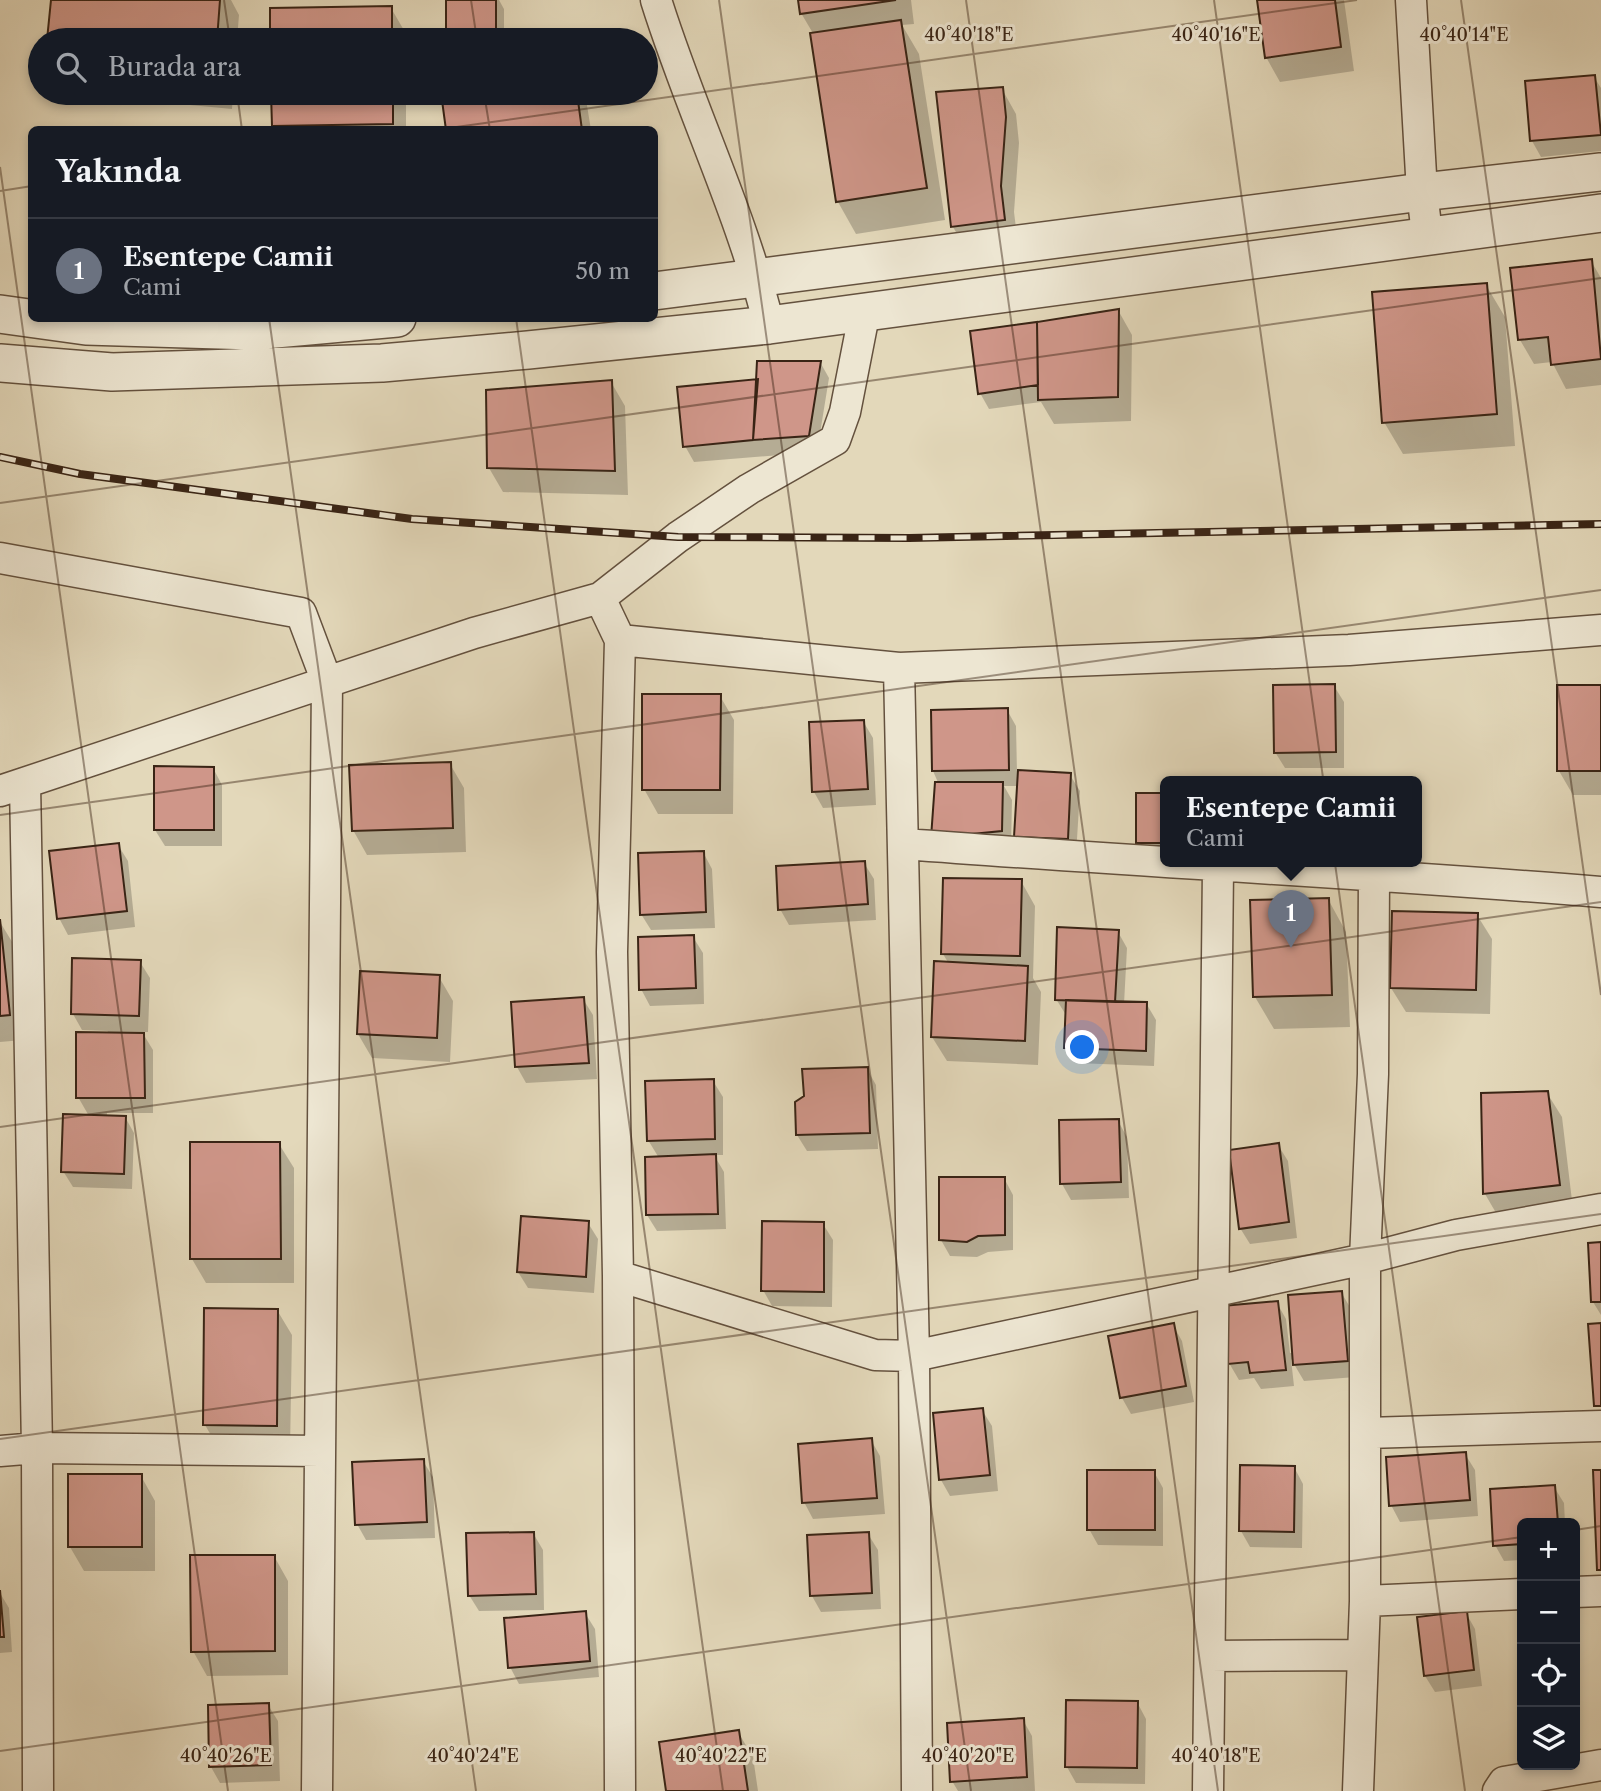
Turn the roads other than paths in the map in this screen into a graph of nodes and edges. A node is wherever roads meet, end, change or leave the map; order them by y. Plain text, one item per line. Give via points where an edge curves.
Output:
1 (656, 0) edge
2 (1411, 0) edge
3 (1601, 172) edge
4 (1422, 192) junction
5 (1601, 213) edge
6 (1427, 234) junction
7 (758, 279) junction
8 (658, 291) edge
9 (864, 310) junction
10 (0, 314) edge
11 (28, 318) edge
12 (57, 322) edge
13 (353, 322) edge
14 (769, 325) junction
15 (0, 363) edge
16 (0, 558) edge
17 (600, 598) junction
18 (1601, 631) edge
19 (620, 640) junction
20 (899, 668) junction
21 (327, 682) junction
22 (12, 787) edge
23 (905, 844) junction
24 (1160, 864) edge
25 (1205, 867) edge
26 (1218, 868) junction
27 (1374, 874) junction
28 (1601, 892) edge
29 (1601, 1209) edge
30 (1365, 1259) junction
31 (618, 1276) junction
32 (1213, 1291) junction
33 (914, 1356) junction
34 (1601, 1426) edge
35 (1367, 1433) junction
36 (37, 1448) junction
37 (0, 1451) edge
38 (318, 1451) junction
39 (1601, 1591) edge
40 (1580, 1592) edge
41 (1517, 1594) edge
42 (1365, 1601) junction
43 (1363, 1655) junction
44 (1211, 1656) junction
45 (1601, 1765) edge
46 (38, 1791) edge
47 (317, 1791) edge
48 (620, 1791) edge
49 (917, 1791) edge
50 (1208, 1791) edge
51 (1358, 1791) edge
52 (1498, 1791) edge

1 - 7 street
2 - 4 street
3 - 4 street
4 - 6 street
4 - 7 street
5 - 6 street
6 - 9 street
7 - 8 street
7 - 14 street
9 - 14 street
9 - 17 street via 845,412 835,440 748,489
10 - 11 street
12 - 13 street via 253,331
14 - 15 street via 382,363 112,372
16 - 21 street via 301,613
17 - 19 street
17 - 21 street via 474,633
18 - 20 street via 1349,650
19 - 20 street
19 - 31 street via 612,952
20 - 23 street
21 - 22 street
21 - 38 street
22 - 36 street
23 - 24 street
23 - 33 street
25 - 26 street
26 - 27 street
26 - 32 street
27 - 28 street
27 - 30 street via 1373,1074
29 - 30 street via 1455,1235
30 - 32 street
30 - 35 street
31 - 33 street via 875,1355
31 - 48 street
32 - 33 street
32 - 44 street
33 - 49 street
34 - 35 street
35 - 42 street
36 - 37 street
36 - 38 street
36 - 46 street
38 - 47 street
39 - 40 street
41 - 42 street
42 - 43 street
43 - 44 street
43 - 51 street
44 - 50 street
45 - 52 street via 1504,1782

